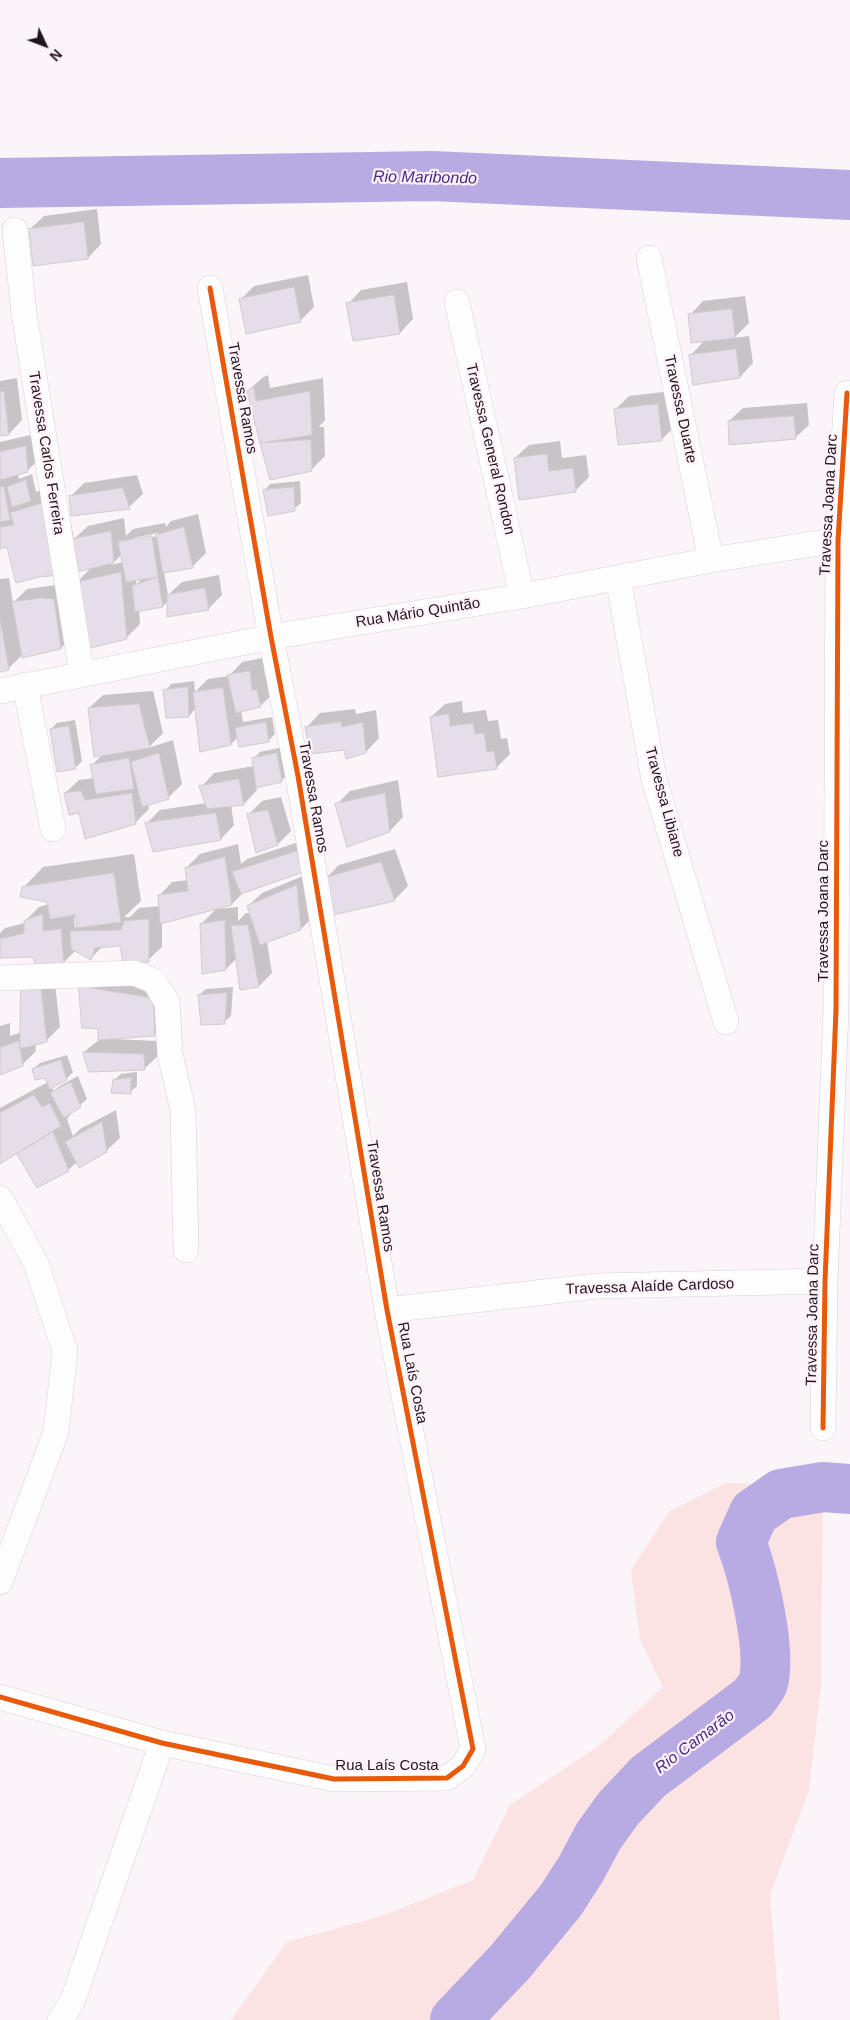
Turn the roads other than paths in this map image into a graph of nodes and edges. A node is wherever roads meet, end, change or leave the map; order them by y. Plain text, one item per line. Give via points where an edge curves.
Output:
1 (15, 230) dead end
2 (649, 258) dead end
3 (210, 288) dead end
4 (457, 302) dead end
5 (847, 394) dead end
6 (838, 540) junction
7 (711, 560) junction
8 (618, 578) junction
9 (522, 596) junction
10 (271, 637) junction
11 (82, 675) junction
12 (25, 685) junction
13 (0, 691) edge
14 (53, 829) dead end
15 (0, 978) edge
16 (726, 1022) dead end
17 (0, 1198) edge
18 (186, 1250) dead end
19 (825, 1281) junction
20 (387, 1310) junction
21 (823, 1428) dead end
22 (0, 1582) edge
23 (0, 1697) edge
24 (162, 1744) junction
25 (60, 2020) edge

1 - 11 street, Travessa Carlos Ferreira via 24,313
2 - 7 street, Travessa Duarte
3 - 10 street, Travessa Ramos
4 - 9 street, Travessa General Rondon
5 - 6 street, Travessa Joana Darc
6 - 7 street, Rua Mário Quintão
6 - 19 street, Travessa Joana Darc via 836,1010
7 - 8 street, Rua Mário Quintão
8 - 9 street, Rua Mário Quintão
8 - 16 street, Travessa Libiane via 654,779
9 - 10 street, Rua Mário Quintão
10 - 11 street, Rua Mário Quintão
10 - 20 street, Travessa Ramos via 298,776
11 - 12 street, Rua Mário Quintão
12 - 13 street, Rua Mário Quintão
12 - 14 street
15 - 18 street via 134,973 154,981 166,1002 170,1054 183,1110
17 - 22 street via 36,1262 65,1351 56,1432
19 - 20 street, Travessa Alaíde Cardoso via 598,1286
19 - 21 street, Travessa Joana Darc
20 - 24 street, Rua Laís Costa via 473,1749 463,1766 447,1778 334,1779
23 - 24 street, Rua Laís Costa
24 - 25 street via 72,2002

